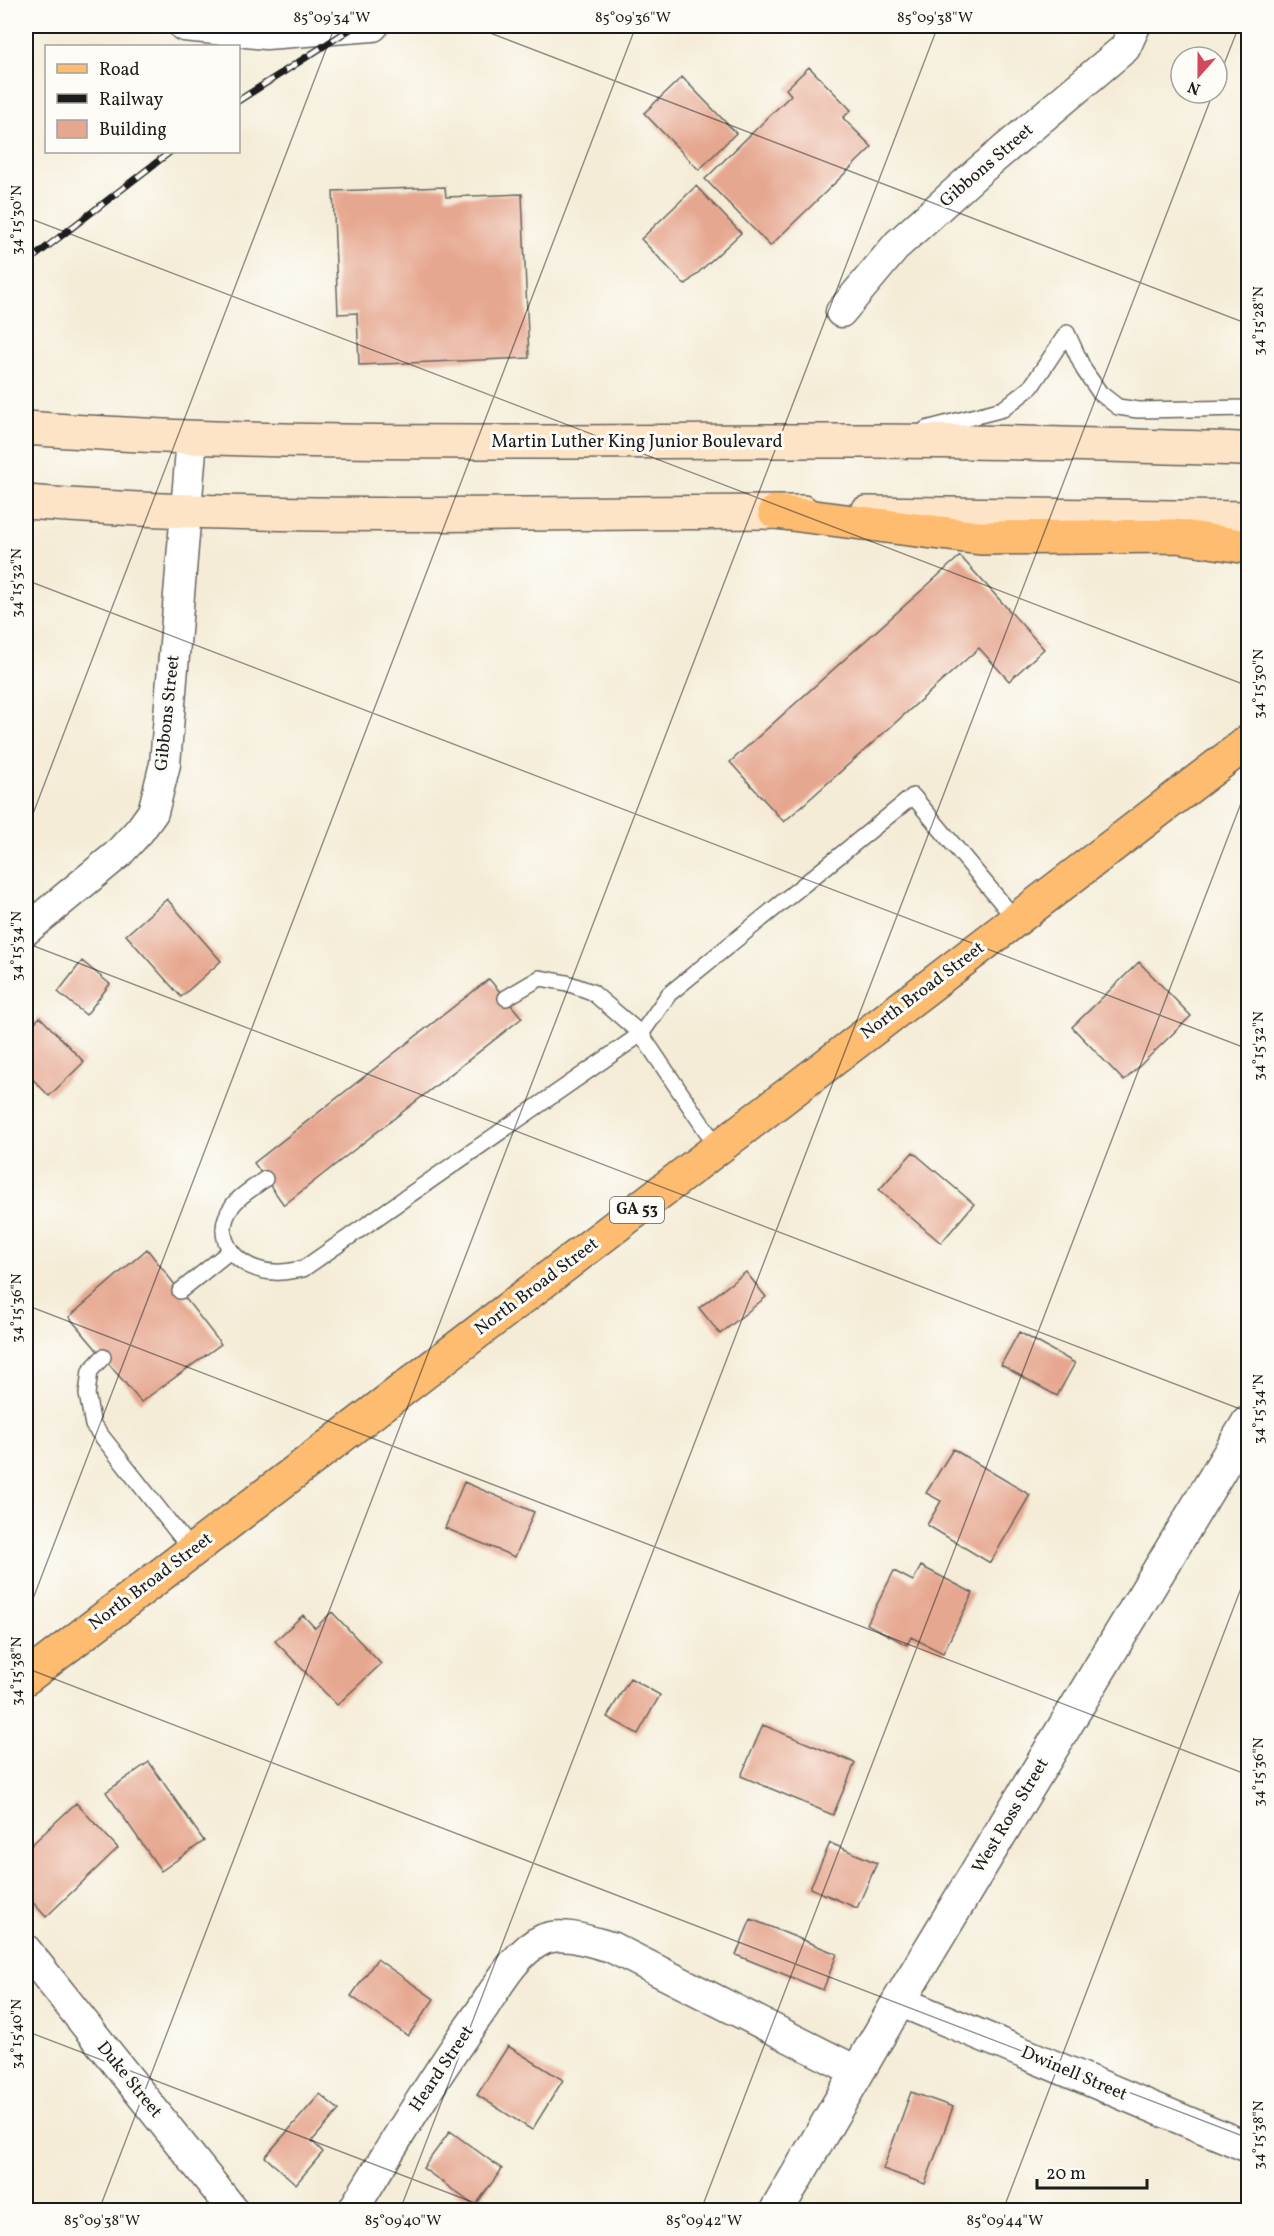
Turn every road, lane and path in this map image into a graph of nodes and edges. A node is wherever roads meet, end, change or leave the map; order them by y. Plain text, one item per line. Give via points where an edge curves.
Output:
1 (184, 26) edge
2 (373, 26) edge
3 (1135, 26) edge
4 (842, 312) dead end
5 (1248, 408) edge
6 (26, 428) edge
7 (192, 438) junction
8 (876, 441) junction
9 (1248, 449) edge
10 (26, 502) edge
11 (185, 510) junction
12 (775, 512) junction
13 (1248, 518) edge
14 (1248, 547) edge
15 (1248, 742) edge
16 (1016, 920) junction
17 (26, 930) edge
18 (506, 998) dead end
19 (641, 1034) junction
20 (718, 1148) junction
21 (265, 1179) dead end
22 (230, 1251) junction
23 (180, 1291) dead end
24 (103, 1357) dead end
25 (1248, 1423) edge
26 (192, 1551) junction
27 (26, 1678) edge
28 (26, 1950) edge
29 (899, 2001) junction
30 (858, 2072) junction
31 (1248, 2148) edge
32 (233, 2211) edge
33 (353, 2211) edge
34 (777, 2211) edge

1 - 2 street via 266,34
3 - 4 street, Gibbons Street via 1125,48 898,244
5 - 8 lane via 1118,407 1100,393 1084,370 1067,333 1031,387 1003,409
6 - 7 main road, Martin Luther King Junior Boulevard
7 - 8 main road, Martin Luther King Junior Boulevard via 358,443
7 - 11 street, Gibbons Street
8 - 9 main road, Martin Luther King Junior Boulevard
10 - 11 main road
11 - 12 main road via 385,516
11 - 17 street, Gibbons Street via 165,764 153,812 117,855
12 - 13 main road
12 - 14 main road via 980,538 1177,536
15 - 16 main road, North Broad Street / GA 53
16 - 19 lane via 912,796 669,994
16 - 20 main road, North Broad Street / GA 53
18 - 19 lane via 540,978 567,983 592,992
19 - 20 lane
19 - 22 lane via 303,1269 275,1272 246,1266
20 - 26 main road, North Broad Street / GA 53
21 - 22 lane via 233,1204 223,1236
22 - 23 lane
24 - 26 lane via 90,1371 87,1394 93,1425
25 - 29 street, West Ross Street
26 - 27 main road, North Broad Street / GA 53
28 - 32 street, Duke Street
29 - 30 street, West Ross Street
29 - 31 street, Dwinell Street
30 - 33 street, Heard Street via 610,1947 571,1937 545,1939 530,1948 432,2079
30 - 34 street, West Ross Street

